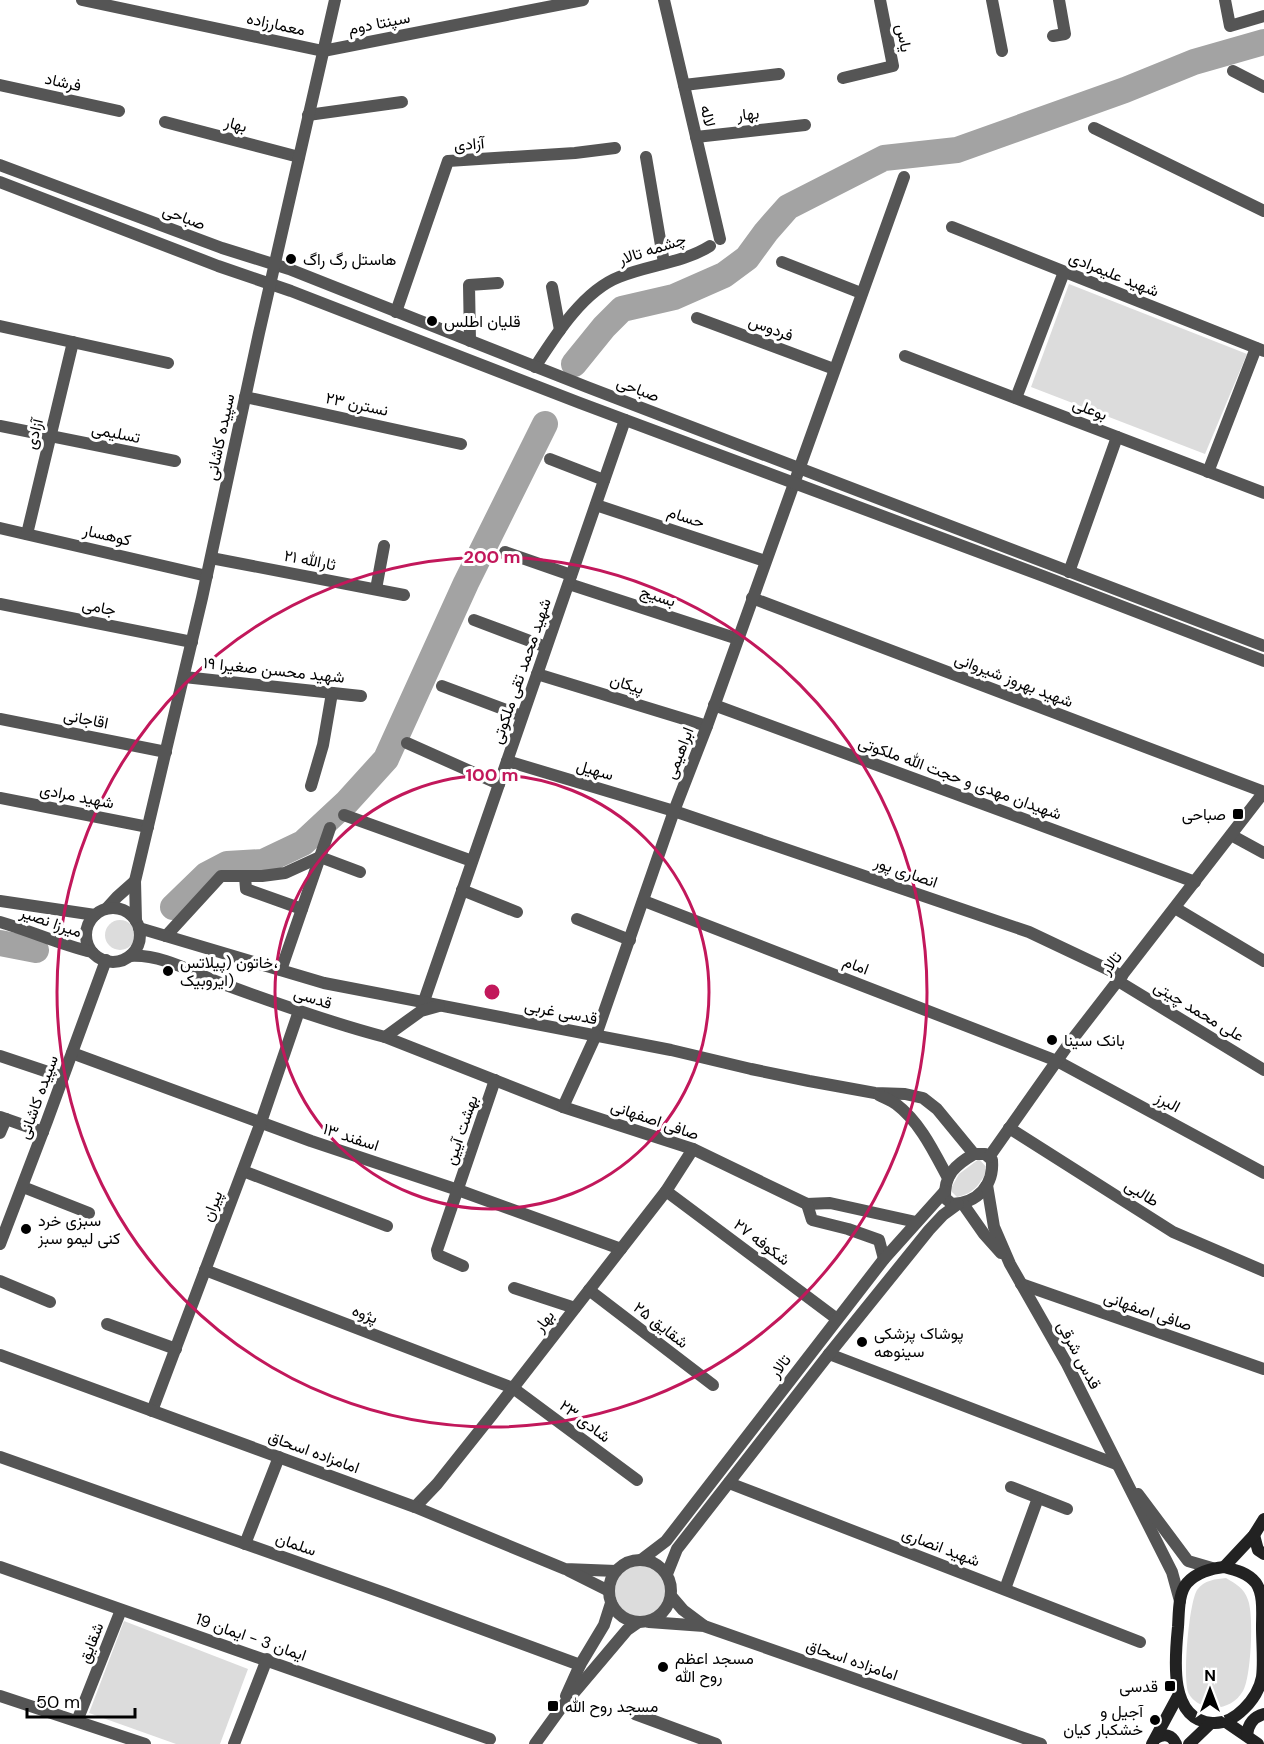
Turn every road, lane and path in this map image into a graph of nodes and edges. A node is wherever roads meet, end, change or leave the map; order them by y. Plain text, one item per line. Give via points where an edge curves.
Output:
1 (82, 0) edge
2 (334, 0) edge
3 (583, 0) edge
4 (664, 0) edge
5 (880, 0) edge
6 (992, 0) edge
7 (1059, 0) edge
8 (1224, 0) edge
9 (1264, 16) edge
10 (1053, 36) dead end
11 (323, 51) junction
12 (1002, 51) dead end
13 (1233, 71) dead end
14 (779, 74) dead end
15 (843, 78) dead end
16 (0, 85) edge
17 (684, 85) junction
18 (1264, 87) edge
19 (402, 102) dead end
20 (119, 111) dead end
21 (308, 115) junction
22 (165, 122) dead end
23 (804, 124) dead end
24 (1094, 128) dead end
25 (696, 137) junction
26 (615, 148) dead end
27 (299, 157) junction
28 (646, 157) dead end
29 (0, 165) edge
30 (904, 177) dead end
31 (0, 182) edge
32 (1264, 211) edge
33 (952, 226) dead end
34 (715, 243) joint
35 (782, 261) dead end
36 (664, 263) junction
37 (275, 265) junction
38 (1064, 272) junction
39 (498, 283) dead end
40 (270, 284) junction
41 (552, 287) dead end
42 (861, 293) junction
43 (396, 312) junction
44 (697, 318) dead end
45 (0, 326) edge
46 (560, 330) junction
47 (470, 341) junction
48 (74, 342) junction
49 (1260, 349) edge
50 (905, 356) dead end
51 (168, 363) dead end
52 (535, 367) junction
53 (834, 369) junction
54 (245, 397) junction
55 (1016, 399) junction
56 (626, 420) junction
57 (0, 426) edge
58 (51, 437) junction
59 (1117, 437) junction
60 (461, 444) dead end
61 (550, 459) dead end
62 (176, 461) dead end
63 (798, 468) junction
64 (1208, 472) junction
65 (604, 480) junction
66 (793, 483) junction
67 (1264, 494) edge
68 (596, 505) junction
69 (0, 528) edge
70 (27, 534) junction
71 (384, 546) dead end
72 (505, 552) dead end
73 (211, 558) junction
74 (765, 561) junction
75 (1070, 572) junction
76 (207, 576) junction
77 (570, 580) junction
78 (376, 589) junction
79 (404, 595) dead end
80 (752, 598) junction
81 (0, 604) edge
82 (474, 620) dead end
83 (738, 639) junction
84 (192, 642) junction
85 (1264, 646) edge
86 (546, 647) junction
87 (1264, 661) edge
88 (537, 674) junction
89 (184, 676) junction
90 (442, 686) dead end
91 (332, 693) junction
92 (361, 696) dead end
93 (714, 705) junction
94 (522, 716) junction
95 (0, 718) edge
96 (707, 726) junction
97 (406, 743) dead end
98 (166, 752) junction
99 (507, 761) junction
100 (499, 784) junction
101 (311, 786) dead end
102 (1264, 792) edge
103 (0, 798) edge
104 (674, 811) junction
105 (344, 815) dead end
106 (148, 828) junction
107 (330, 828) dead end
108 (1231, 836) junction
109 (1264, 853) edge
110 (320, 857) junction
111 (472, 861) junction
112 (360, 872) dead end
113 (245, 877) junction
114 (135, 881) junction
115 (1195, 882) junction
116 (462, 890) junction
117 (0, 901) edge
118 (644, 901) junction
119 (107, 908) junction
120 (1175, 908) junction
121 (302, 909) junction
122 (517, 912) dead end
123 (94, 915) junction
124 (577, 919) dead end
125 (0, 922) edge
126 (137, 925) junction
127 (166, 936) junction
128 (630, 940) junction
129 (92, 952) junction
130 (130, 956) junction
131 (105, 960) junction
132 (1264, 961) edge
133 (280, 970) junction
134 (1120, 978) junction
135 (423, 1001) junction
136 (442, 1005) junction
137 (300, 1011) junction
138 (596, 1035) junction
139 (385, 1037) junction
140 (72, 1053) junction
141 (0, 1056) edge
142 (1057, 1061) junction
143 (1264, 1070) edge
144 (63, 1077) junction
145 (495, 1080) junction
146 (875, 1093) junction
147 (563, 1107) junction
148 (3, 1118) edge
149 (261, 1122) junction
150 (1009, 1128) junction
151 (43, 1132) junction
152 (0, 1133) edge
153 (693, 1149) junction
154 (974, 1154) junction
155 (989, 1157) junction
156 (243, 1171) junction
157 (1264, 1173) edge
158 (948, 1178) junction
159 (987, 1185) junction
160 (23, 1187) junction
161 (458, 1190) junction
162 (666, 1191) junction
163 (945, 1191) junction
164 (807, 1204) junction
165 (961, 1204) junction
166 (89, 1213) dead end
167 (5, 1215) edge
168 (916, 1222) junction
169 (387, 1226) dead end
170 (0, 1242) edge
171 (621, 1249) junction
172 (884, 1259) junction
173 (1010, 1264) junction
174 (463, 1266) dead end
175 (205, 1270) junction
176 (1264, 1271) edge
177 (0, 1281) edge
178 (1021, 1284) junction
179 (514, 1288) dead end
180 (589, 1290) junction
181 (50, 1302) dead end
182 (575, 1308) junction
183 (837, 1319) junction
184 (107, 1323) dead end
185 (176, 1349) junction
186 (829, 1354) junction
187 (0, 1355) edge
188 (1264, 1368) edge
189 (713, 1386) dead end
190 (513, 1388) junction
191 (152, 1411) junction
192 (0, 1457) edge
193 (279, 1457) junction
194 (1116, 1464) junction
195 (637, 1480) dead end
196 (729, 1483) junction
197 (1011, 1488) dead end
198 (1038, 1498) junction
199 (415, 1507) junction
200 (1067, 1509) dead end
201 (1264, 1519) edge
202 (1254, 1536) junction
203 (245, 1544) junction
204 (1264, 1554) edge
205 (641, 1560) junction
206 (0, 1567) edge
207 (1218, 1567) junction
208 (565, 1569) junction
209 (616, 1571) junction
210 (667, 1574) junction
211 (1005, 1589) junction
212 (1263, 1592) edge
213 (671, 1596) junction
214 (610, 1598) junction
215 (1180, 1601) junction
216 (121, 1610) junction
217 (643, 1622) junction
218 (704, 1626) junction
219 (1140, 1642) dead end
220 (267, 1659) junction
221 (580, 1665) junction
222 (1263, 1680) edge
223 (1179, 1694) junction
224 (0, 1696) edge
225 (561, 1708) junction
226 (635, 1714) dead end
227 (1264, 1714) edge
228 (77, 1721) junction
229 (1226, 1722) junction
230 (1211, 1723) junction
231 (1247, 1735) junction
232 (490, 1739) dead end
233 (1154, 1741) edge
234 (131, 1742) edge
235 (146, 1744) edge
236 (234, 1744) edge
237 (535, 1744) edge
238 (716, 1744) edge
239 (1041, 1744) edge
240 (1176, 1744) edge
241 (1189, 1744) edge
242 (1258, 1744) edge

1 - 11 street, معمارزاده
2 - 11 street, سپیده کاشانی
3 - 11 street, سپنتا دوم
4 - 17 street, لاله
5 - 15 street, یاس via 893,66
6 - 12 street
7 - 10 street via 1065,34
8 - 9 street via 1230,26
11 - 21 street, سپیده کاشانی
13 - 18 street
14 - 17 street
16 - 20 street, فرشاد
17 - 25 street, لاله
19 - 21 street
21 - 27 street, سپیده کاشانی
22 - 27 street, بهار
23 - 25 street, بهار
24 - 32 street
25 - 34 street, لاله
26 - 43 street, آزادی via 448,161
27 - 37 street, سپیده کاشانی
28 - 36 street
29 - 37 street, صباحی via 222,249
30 - 42 street, ابراهیمی
31 - 40 street, صباحی
33 - 38 street, شهید علیمرادی
34 - 36 street, چشمه تالار
35 - 42 street
36 - 46 street, چشمه تالار via 617,278 593,294
37 - 40 street, سپیده کاشانی
37 - 43 street, صباحی
38 - 49 street, شهید علیمرادی
38 - 55 street
39 - 47 street via 469,285
40 - 54 street, سپیده کاشانی
40 - 56 street, صباحی
41 - 46 street
42 - 53 street, ابراهیمی
43 - 47 street, صباحی
44 - 53 street, فردوس
45 - 48 street
46 - 52 street, چشمه تالار
47 - 52 street, صباحی
48 - 51 street
48 - 58 street, آزادی
49 - 64 street
50 - 55 street, بوعلی
52 - 63 street, صباحی
53 - 63 street, ابراهیمی
54 - 60 street, نسترن ۲۳
54 - 73 street, سپیده کاشانی
55 - 59 street, بوعلی
56 - 65 street, شهید محمد تقی ملکوتی
56 - 66 street, صباحی
57 - 58 street, تسلیمی
58 - 62 street, تسلیمی
58 - 70 street, آزادی
59 - 64 street, بوعلی
59 - 75 street
61 - 65 street
63 - 66 street, ابراهیمی
63 - 75 street, صباحی
64 - 67 street, بوعلی
65 - 68 street, شهید محمد تقی ملکوتی
66 - 74 street, ابراهیمی
66 - 87 street, صباحی
68 - 74 street, حسام
68 - 77 street, شهید محمد تقی ملکوتی
69 - 70 street, کوهسار
70 - 76 street, کوهسار
71 - 78 street
72 - 77 street, بسیج
73 - 76 street, سپیده کاشانی
73 - 78 street, ثارالله ۲۱
74 - 80 street, ابراهیمی
75 - 85 street, صباحی
76 - 84 street, سپیده کاشانی
77 - 83 street, بسیج
77 - 86 street, شهید محمد تقی ملکوتی
78 - 79 street, ثارالله ۲۱
80 - 83 street, ابراهیمی
80 - 102 street, شهید بهروز شیروانی
81 - 84 street, جامی
82 - 86 street
83 - 93 street, ابراهیمی
84 - 89 street, سپیده کاشانی
86 - 88 street, شهید محمد تقی ملکوتی
88 - 94 street, شهید محمد تقی ملکوتی
88 - 96 street, پیکان
89 - 91 street, شهید محسن صغیرا ۱۹
89 - 98 street, سپیده کاشانی
90 - 94 street
91 - 92 street, شهید محسن صغیرا ۱۹
91 - 101 street
93 - 96 street, ابراهیمی
93 - 115 street, شهیدان مهدی و حجت الله ملکوتی
94 - 99 street, شهید محمد تقی ملکوتی
95 - 98 street, اقاجانی
96 - 104 street, ابراهیمی
97 - 100 street
98 - 106 street, سپیده کاشانی
99 - 100 street, شهید محمد تقی ملکوتی
99 - 104 street, سهیل
100 - 111 street, شهید محمد تقی ملکوتی
102 - 108 street, تالار
103 - 106 street, شهید مرادی
104 - 118 street, ابراهیمی
104 - 134 street, انصاری پور via 1029,932
105 - 111 street
106 - 114 street, سپیده کاشانی
107 - 110 street
108 - 109 street
108 - 115 street, تالار
110 - 112 street
110 - 113 street via 285,873
110 - 121 street
111 - 116 street, شهید محمد تقی ملکوتی
113 - 121 street via 246,890
113 - 127 street via 221,876
114 - 119 street
114 - 126 street, سپیده کاشانی
115 - 120 street, تالار
116 - 122 street
116 - 135 street, شهید محمد تقی ملکوتی
117 - 123 street, میرزا نصیر
118 - 128 street, ابراهیمی
118 - 142 street, امام
119 - 123 street
119 - 126 street via 127,912
120 - 132 street
120 - 134 street, تالار
121 - 133 street
123 - 129 street via 86,933
124 - 128 street
125 - 129 street, میرزا نصیر
126 - 127 street, قدسی غربی
126 - 130 street via 138,943
127 - 133 street, قدسی غربی
128 - 138 street, ابراهیمی
129 - 131 street
130 - 131 street
130 - 137 street, قدسی via 144,955 175,964
131 - 140 street, سپیده کاشانی
133 - 135 street, قدسی غربی via 324,983
134 - 142 street, تالار
134 - 143 street, علی محمد چیتی
135 - 136 street, قدسی غربی
136 - 138 street, قدسی غربی
136 - 139 street via 421,1011
137 - 139 street, قدسی
137 - 149 street, پیران
138 - 146 street, قدسی غربی
138 - 147 street, ابراهیمی
139 - 145 street, صافی اصفهانی
140 - 144 street, سپیده کاشانی
140 - 149 street, اسفند ۱۳
141 - 144 street
142 - 150 street, تالار
142 - 157 street, البرز
144 - 151 street, سپیده کاشانی
145 - 147 street, صافی اصفهانی
145 - 161 street, بهشت آیین
146 - 154 street, قدسی غربی via 923,1098
146 - 158 street, قدسی غربی via 896,1104 915,1123
147 - 153 street, صافی اصفهانی
148 - 151 street
148 - 152 street
149 - 156 street, پیران
149 - 161 street, اسفند ۱۳
150 - 155 street, تالار
150 - 176 street, طالبی via 1173,1232
151 - 160 street, سپیده کاشانی
153 - 162 street, بهار
153 - 164 street, صافی اصفهانی
154 - 155 street
154 - 158 street via 961,1161
155 - 159 street via 993,1171
156 - 169 street
156 - 175 street, پیران
158 - 163 street
159 - 165 street via 977,1197
159 - 173 street, قدس شرقی via 994,1227
160 - 166 street
160 - 167 street, سپیده کاشانی
161 - 171 street, اسفند ۱۳
161 - 174 street, بهشت آیین via 437,1250 438,1255
162 - 171 street, بهار
162 - 183 street, شکوفه ۲۷
163 - 165 street via 945,1198 952,1204
163 - 168 street, تالار
164 - 168 street, صافی اصفهانی via 830,1203
164 - 172 street via 812,1220 879,1240
165 - 173 street, قدس شرقی
165 - 186 street, تالار via 929,1230
167 - 170 street, سپیده کاشانی
168 - 172 street, تالار
171 - 180 street, بهار
172 - 183 street, تالار
173 - 178 street, قدس شرقی
175 - 185 street, پیران
175 - 190 street, پژوه
177 - 181 street
178 - 188 street, صافی اصفهانی
178 - 194 street, قدس شرقی via 1067,1364
179 - 182 street
180 - 182 street, بهار
180 - 189 street, شقایق ۲۵
182 - 190 street, بهار
183 - 205 street, تالار via 672,1533
184 - 185 street
185 - 191 street, پیران
186 - 194 street
186 - 196 street, تالار
187 - 191 street, امامزاده اسحاق
190 - 195 street, شادی ۲۳
190 - 199 street, بهار
191 - 193 street, امامزاده اسحاق
192 - 203 street, سلمان
193 - 199 street, امامزاده اسحاق
193 - 203 street
194 - 207 street, قدس شرقی via 1188,1561
194 - 215 street, قدس شرقی via 1172,1572
196 - 210 street, تالار via 677,1550
196 - 211 street, شهید انصاری
197 - 198 street
198 - 200 street
198 - 211 street
199 - 208 street, امامزاده اسحاق
201 - 202 main road
202 - 204 main road via 1258,1550
202 - 207 main road
203 - 221 street, سلمان
205 - 209 street
205 - 210 street via 659,1566
206 - 216 street, ایمان 3 - ایمان 19
207 - 212 main road via 1241,1571
207 - 215 main road via 1186,1584
208 - 209 street, امامزاده اسحاق
208 - 214 street
209 - 214 street via 611,1579
210 - 213 street
211 - 219 street, شهید انصاری
212 - 222 main road
213 - 217 street via 659,1616
213 - 218 street via 683,1611
214 - 217 street via 616,1612 625,1619
214 - 221 street via 604,1625
215 - 223 main road via 1176,1655
216 - 220 street, ایمان 3 - ایمان 19
216 - 228 street, شقایق
217 - 218 street, امامزاده اسحاق
217 - 225 street via 627,1630
218 - 239 street, امامزاده اسحاق
220 - 232 street, ایمان 3 - ایمان 19
220 - 236 street
221 - 225 street
222 - 229 main road via 1242,1711
223 - 230 main road via 1185,1709 1195,1718
223 - 233 main road
224 - 228 street
225 - 237 street
226 - 238 street
227 - 231 main road via 1252,1720
228 - 234 street
229 - 230 main road
229 - 231 main road
230 - 241 main road
231 - 242 main road
233 - 240 main road via 1167,1735
234 - 235 street

